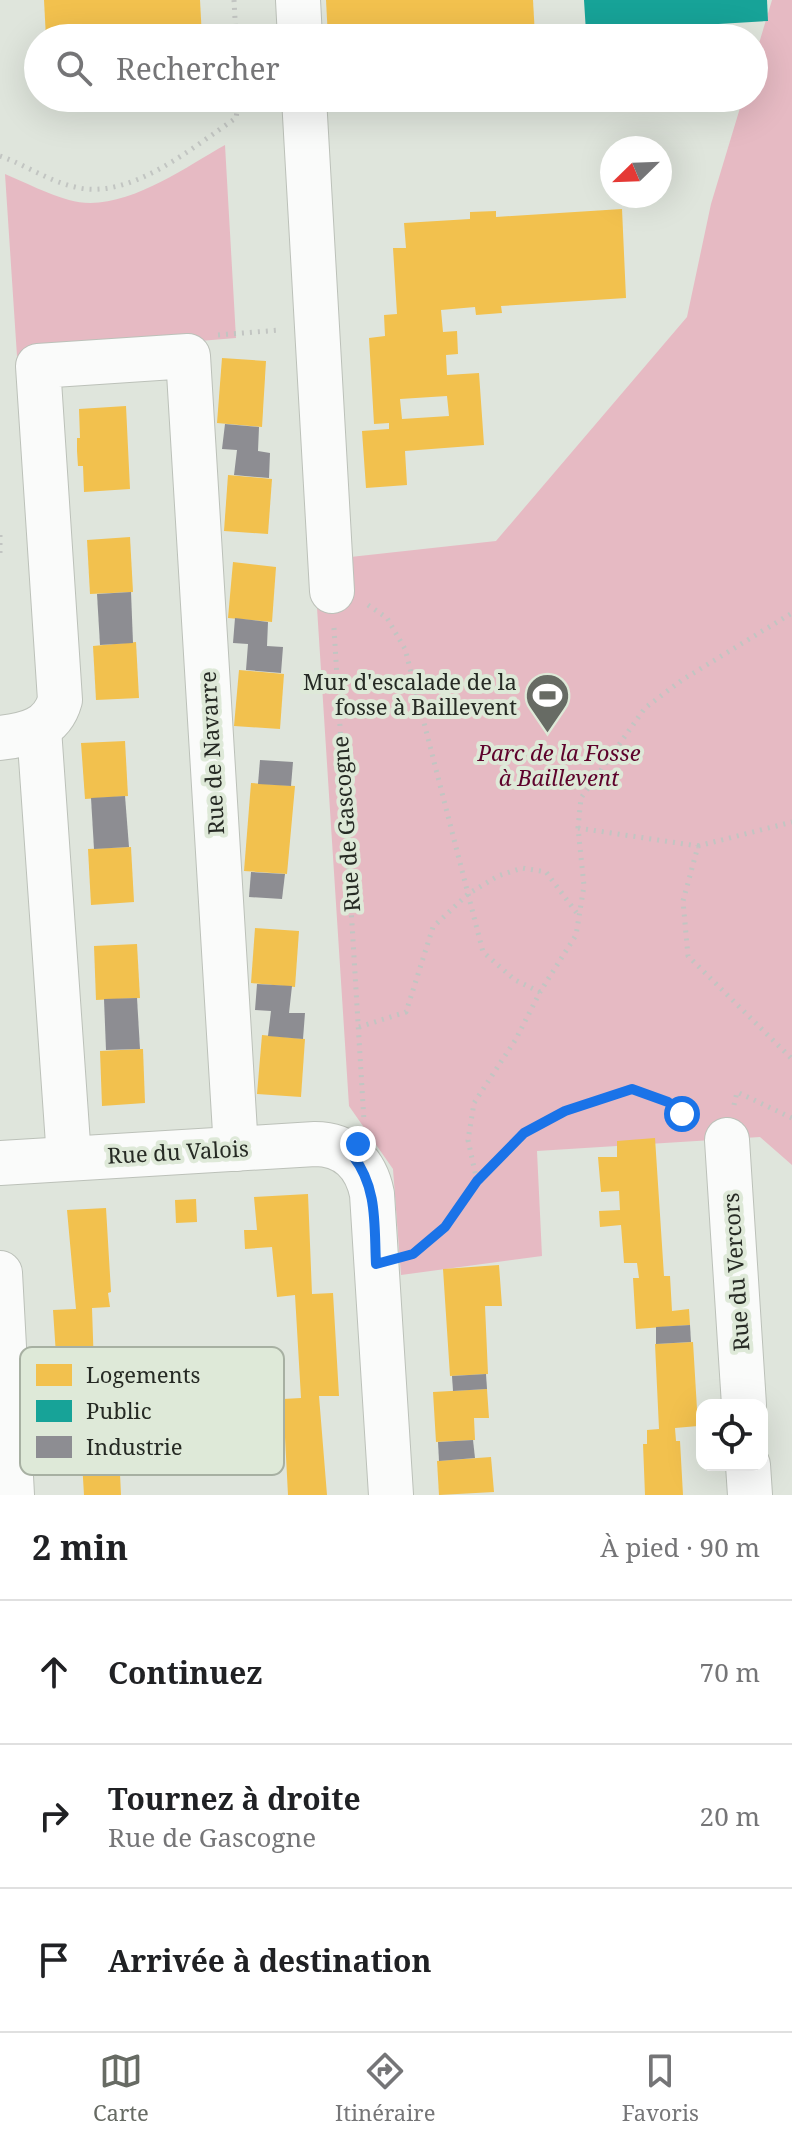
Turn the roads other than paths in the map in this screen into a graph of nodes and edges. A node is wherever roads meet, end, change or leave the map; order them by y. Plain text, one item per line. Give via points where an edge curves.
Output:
1 (298, 0) edge
2 (299, 24) edge
3 (305, 112) edge
4 (332, 596) road end
5 (20, 733) edge
6 (727, 1140) road end
7 (236, 1149) junction
8 (69, 1158) junction
9 (0, 1163) edge
10 (0, 1273) edge
11 (744, 1399) edge
12 (748, 1471) edge
13 (12, 1495) edge
14 (391, 1495) edge
15 (750, 1495) edge

1 - 2 street
3 - 4 street
5 - 7 street, Rue de Navarre via 57,711 60,700 38,366 188,356
5 - 8 street
6 - 11 street, Rue du Vercors
7 - 8 street, Rue du Valois
7 - 14 street, Rue du Valois via 327,1144 353,1156 370,1184
8 - 9 street, Rue du Valois
10 - 13 street
12 - 15 street

